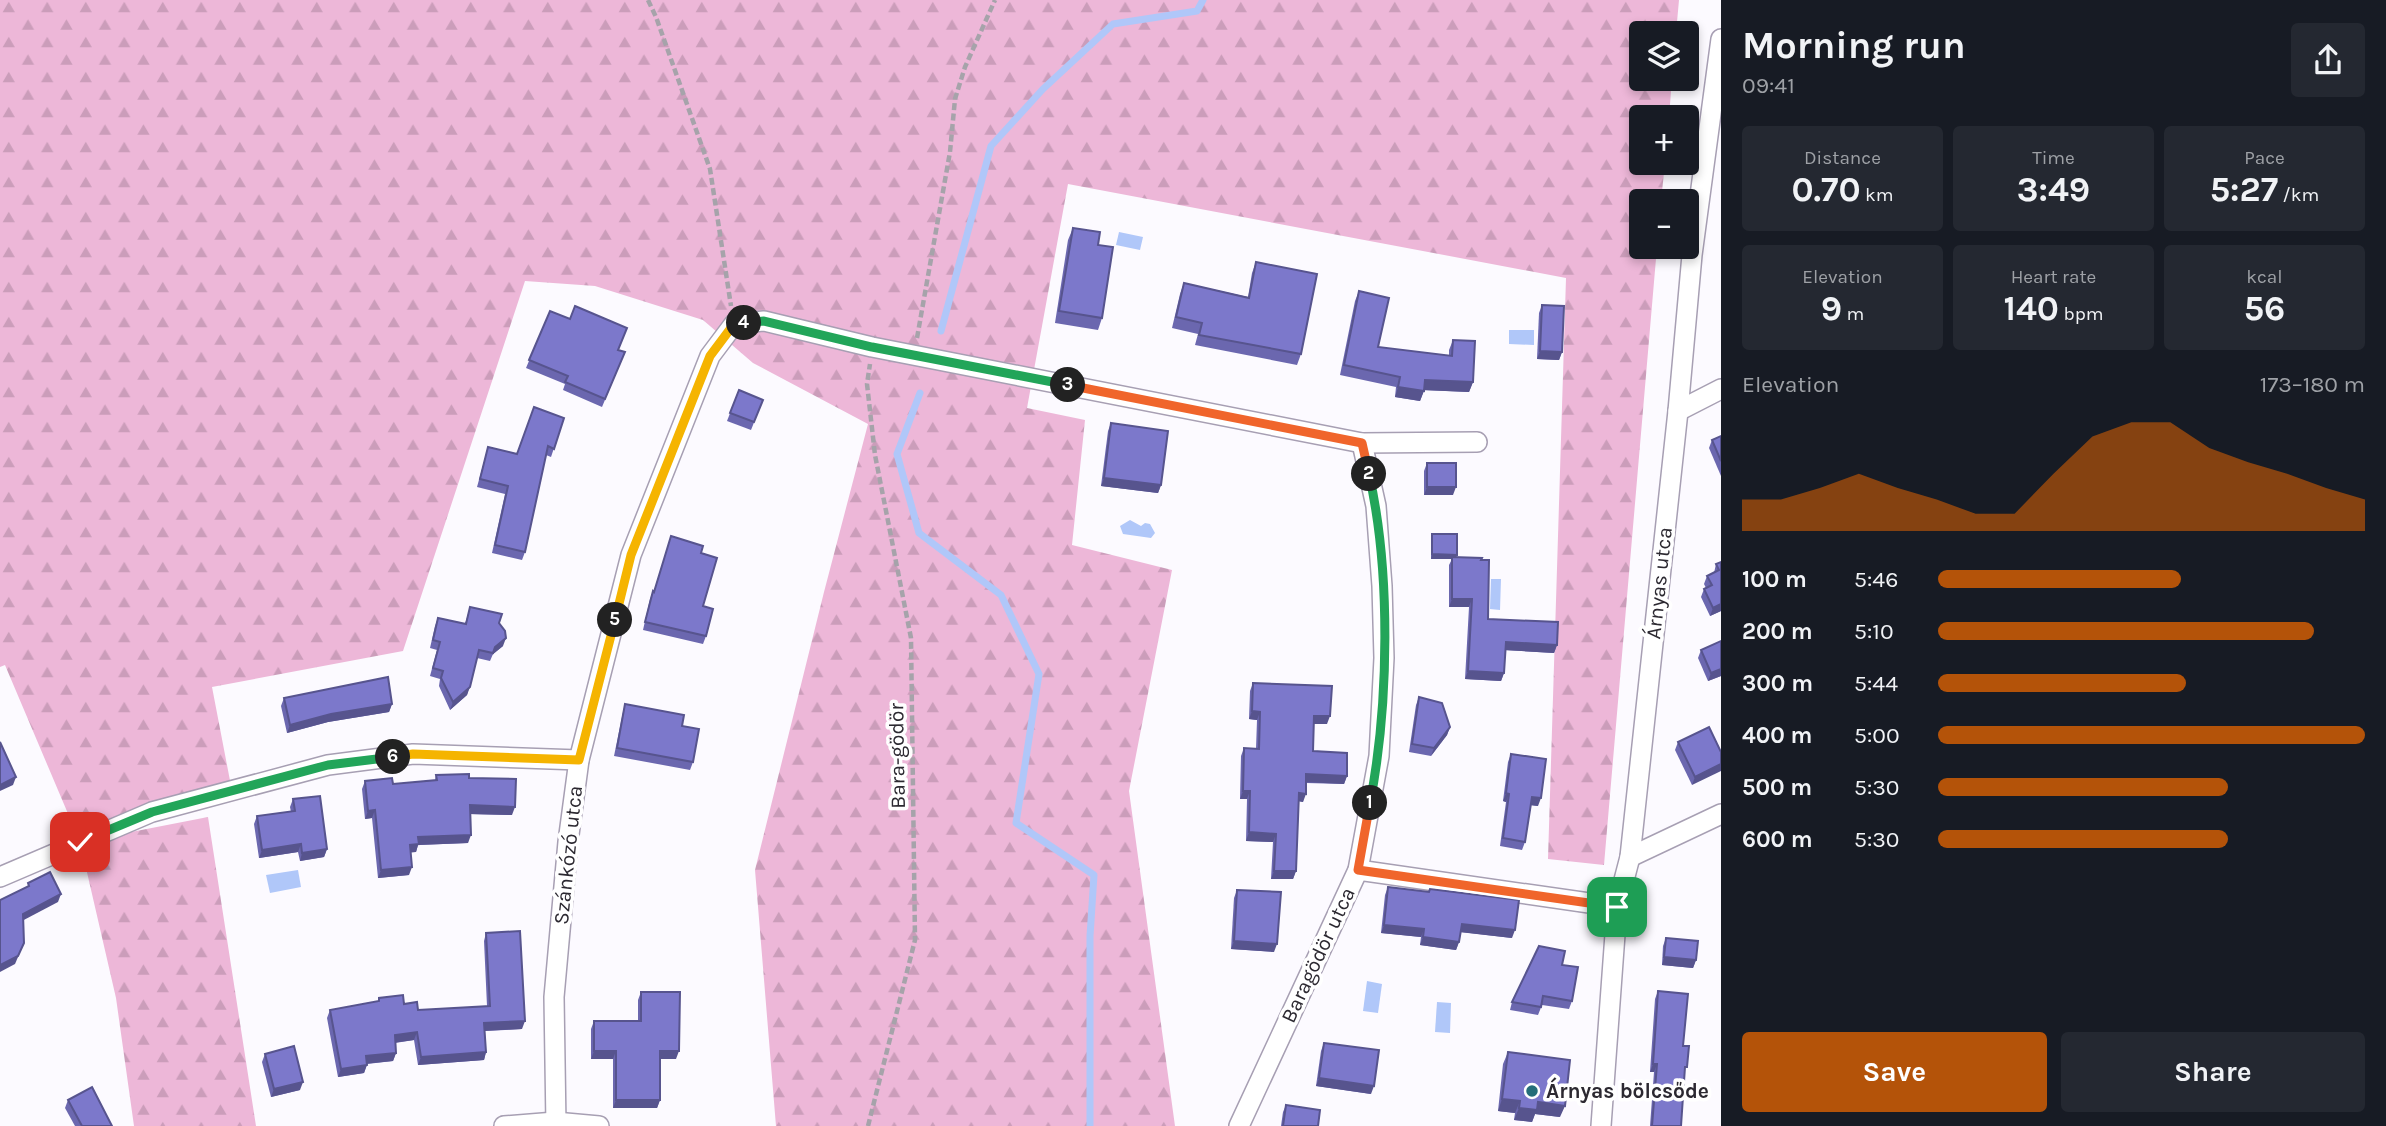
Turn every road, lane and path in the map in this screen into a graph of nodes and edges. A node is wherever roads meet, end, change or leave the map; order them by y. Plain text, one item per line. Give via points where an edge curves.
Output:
1 (648, 0) edge
2 (995, 0) edge
3 (1721, 39) edge
4 (734, 324) junction
5 (914, 355) junction
6 (867, 384) dead end
7 (1721, 389) edge
8 (1678, 411) junction
9 (1477, 442) dead end
10 (1362, 443) junction
11 (579, 760) junction
12 (1721, 814) edge
13 (1630, 857) junction
14 (1358, 870) junction
15 (0, 877) edge
16 (1617, 907) junction
17 (555, 1124) edge
18 (504, 1126) edge
19 (600, 1126) edge
20 (868, 1126) edge
21 (1239, 1126) edge
22 (1601, 1126) edge

1 - 4 path via 709,169
2 - 5 path via 955,99
3 - 8 street, Árnyas utca via 1692,255
4 - 5 street via 764,321
4 - 11 street, Szánkózó utca via 710,356 631,555
5 - 10 street
6 - 20 path, Bara-gödör via 875,455 912,638 915,940
7 - 8 street
8 - 13 street, Árnyas utca
9 - 10 street
10 - 14 street, Baragödör utca via 1376,506 1384,658 1379,756
11 - 15 street via 413,754 328,765 152,812
11 - 17 street, Szánkózó utca via 554,998
12 - 13 street
13 - 16 street, Árnyas utca
14 - 16 street
14 - 21 street, Baragödör utca
16 - 22 street, Árnyas utca
17 - 18 street
17 - 19 street

